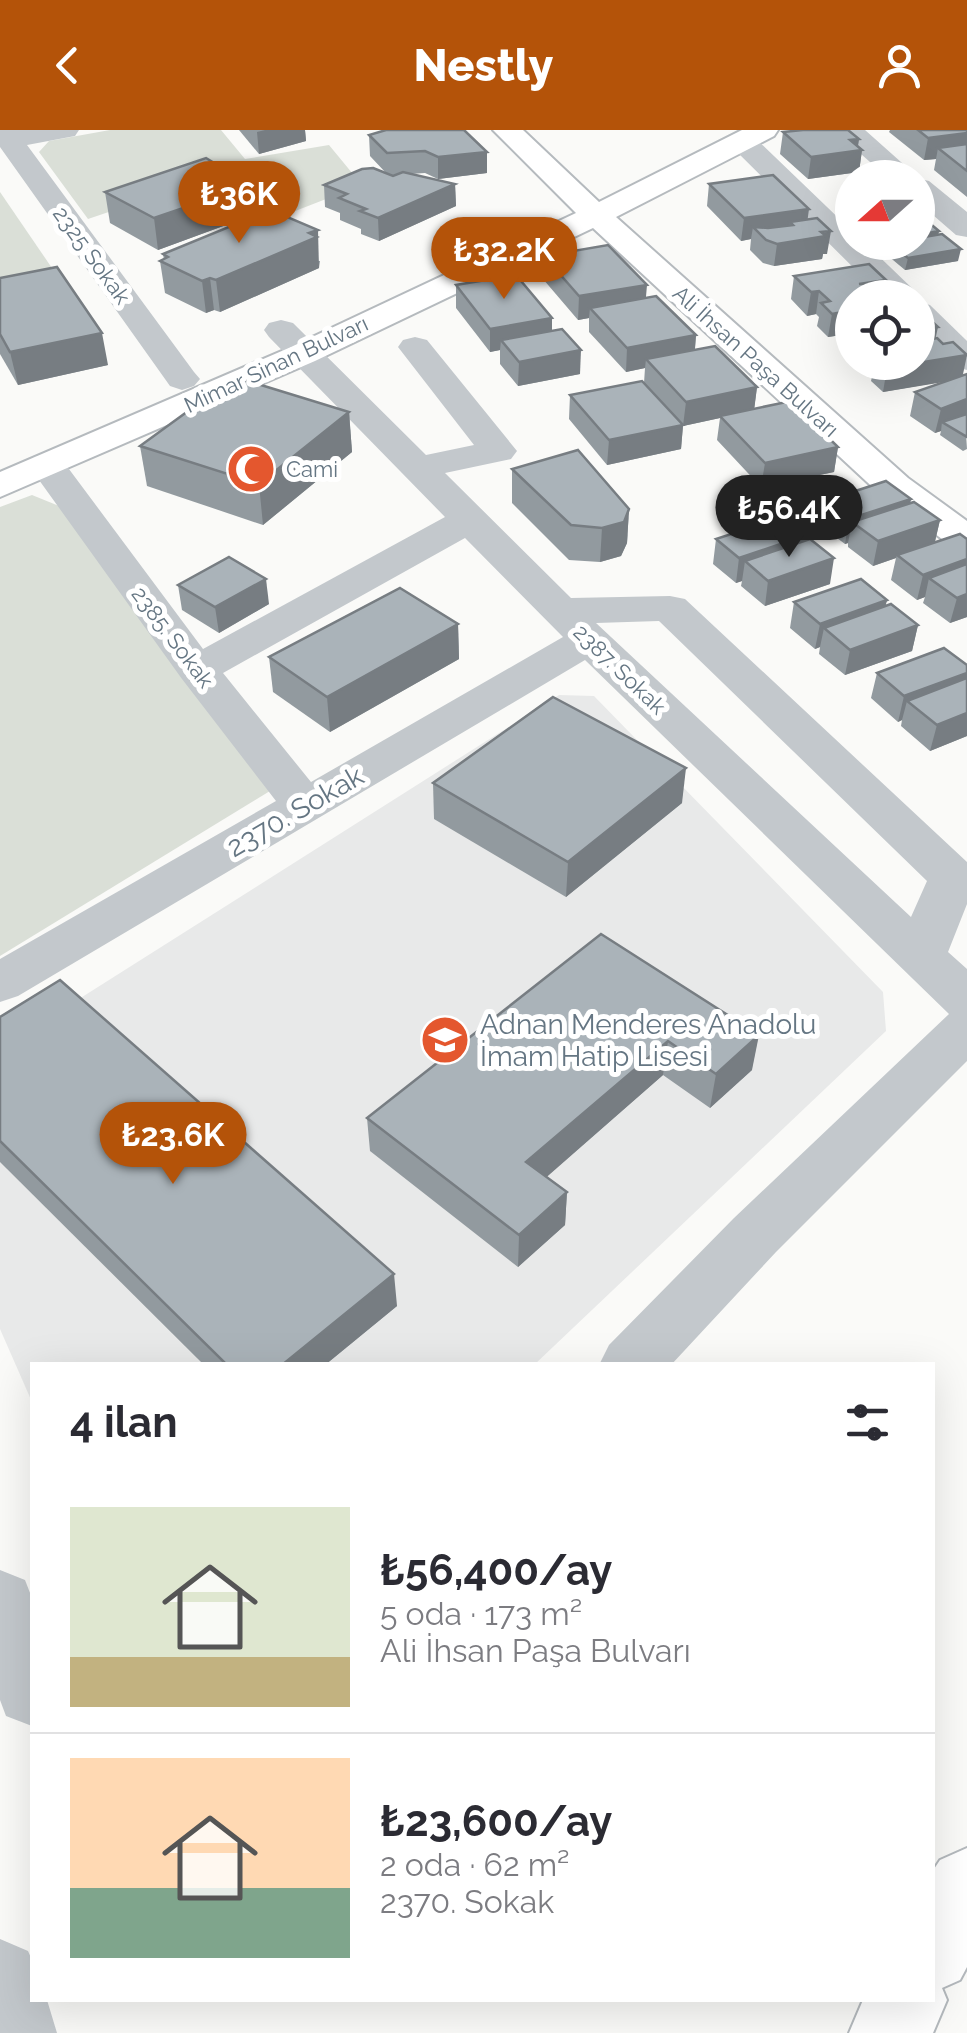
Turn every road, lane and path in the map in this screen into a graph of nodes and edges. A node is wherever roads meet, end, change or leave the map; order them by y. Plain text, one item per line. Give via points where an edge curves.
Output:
1 (65, 130) edge
2 (508, 130) edge
3 (848, 130) edge
4 (5, 135) edge
5 (753, 136) edge
6 (884, 160) edge
7 (619, 187) junction
8 (935, 198) edge
9 (584, 204) junction
10 (960, 215) edge
11 (659, 225) dead end
12 (686, 252) dead end
13 (886, 280) edge
14 (935, 329) edge
15 (292, 342) junction
16 (416, 348) dead end
17 (967, 360) edge
18 (182, 379) junction
19 (0, 450) edge
20 (47, 466) junction
21 (417, 468) junction
22 (0, 486) edge
23 (967, 499) edge
24 (469, 520) junction
25 (967, 539) edge
26 (575, 625) junction
27 (197, 670) junction
28 (304, 805) junction
29 (920, 956) junction
30 (0, 983) edge
31 (967, 1000) edge
32 (967, 1028) edge
33 (634, 1362) edge
34 (0, 1604) edge
35 (30, 1685) edge
36 (967, 1887) edge
37 (935, 1946) edge
38 (906, 2002) edge
39 (890, 2033) edge

1 - 4 street
2 - 9 main road, Ali İhsan Paşa Bulvarı
3 - 6 street
4 - 18 street, 2325 Sokak
5 - 7 main road, Mimar Sinan Bulvarı
5 - 13 street
7 - 9 main road, Mimar Sinan Bulvarı
7 - 11 main road
8 - 10 street
9 - 15 main road, Mimar Sinan Bulvarı
9 - 25 main road, Ali İhsan Paşa Bulvarı via 894,486
12 - 23 main road, Ali İhsan Paşa Bulvarı via 810,373
14 - 17 street
15 - 18 main road, Mimar Sinan Bulvarı
15 - 20 main road, Mimar Sinan Bulvarı
15 - 21 street, 2387. Sokak
16 - 21 street via 498,451
18 - 19 main road, Mimar Sinan Bulvarı
20 - 22 main road, Mimar Sinan Bulvarı
20 - 27 street, 2385. Sokak
21 - 24 street, 2387. Sokak
24 - 26 street, 2387. Sokak
24 - 27 street
26 - 28 street, 2370. Sokak
26 - 29 street, 2387. Sokak
26 - 29 street via 670,608 953,877
27 - 28 street, 2385. Sokak
28 - 30 street, 2370. Sokak
29 - 31 street, 2387. Sokak
32 - 33 street
34 - 35 street
36 - 37 main road
38 - 39 main road

